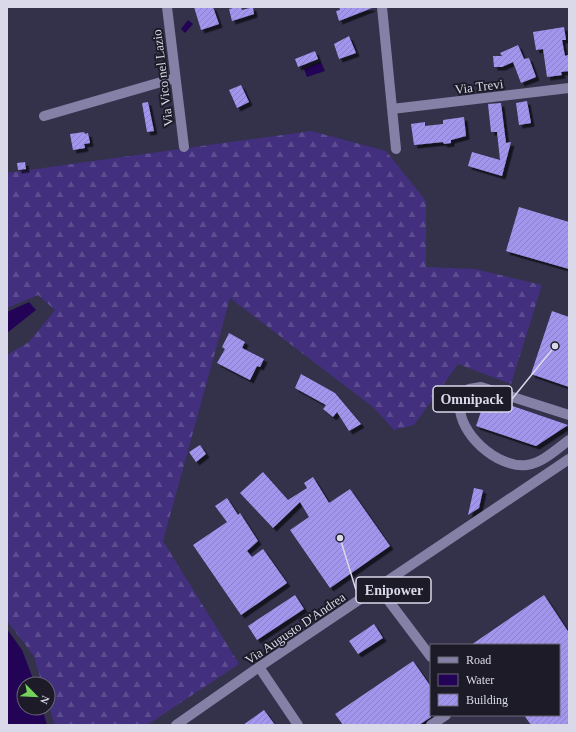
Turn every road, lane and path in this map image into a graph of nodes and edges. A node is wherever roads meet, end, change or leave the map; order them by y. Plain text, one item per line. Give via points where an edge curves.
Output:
1 (167, 7) edge
2 (382, 7) edge
3 (175, 78) junction
4 (569, 88) edge
5 (392, 109) junction
6 (44, 116) dead end
7 (184, 147) dead end
8 (396, 149) dead end
9 (569, 415) edge
10 (569, 440) edge
11 (569, 459) edge
12 (379, 588) junction
13 (430, 656) edge
14 (259, 667) junction
15 (444, 716) edge
16 (176, 725) edge
17 (298, 725) edge
18 (431, 725) edge

1 - 3 street, Via Vico nel Lazio
2 - 5 street
3 - 6 street
3 - 7 street, Via Vico nel Lazio
4 - 5 street, Via Trevi
5 - 8 street
9 - 10 street via 478,386 466,391 460,403 463,422 470,436 487,451 511,464 524,465 536,462
11 - 12 street, Via Augusto D'Andrea
12 - 13 street
12 - 14 street, Via Augusto D'Andrea
14 - 16 street, Via Augusto D'Andrea
14 - 17 street
15 - 18 street

